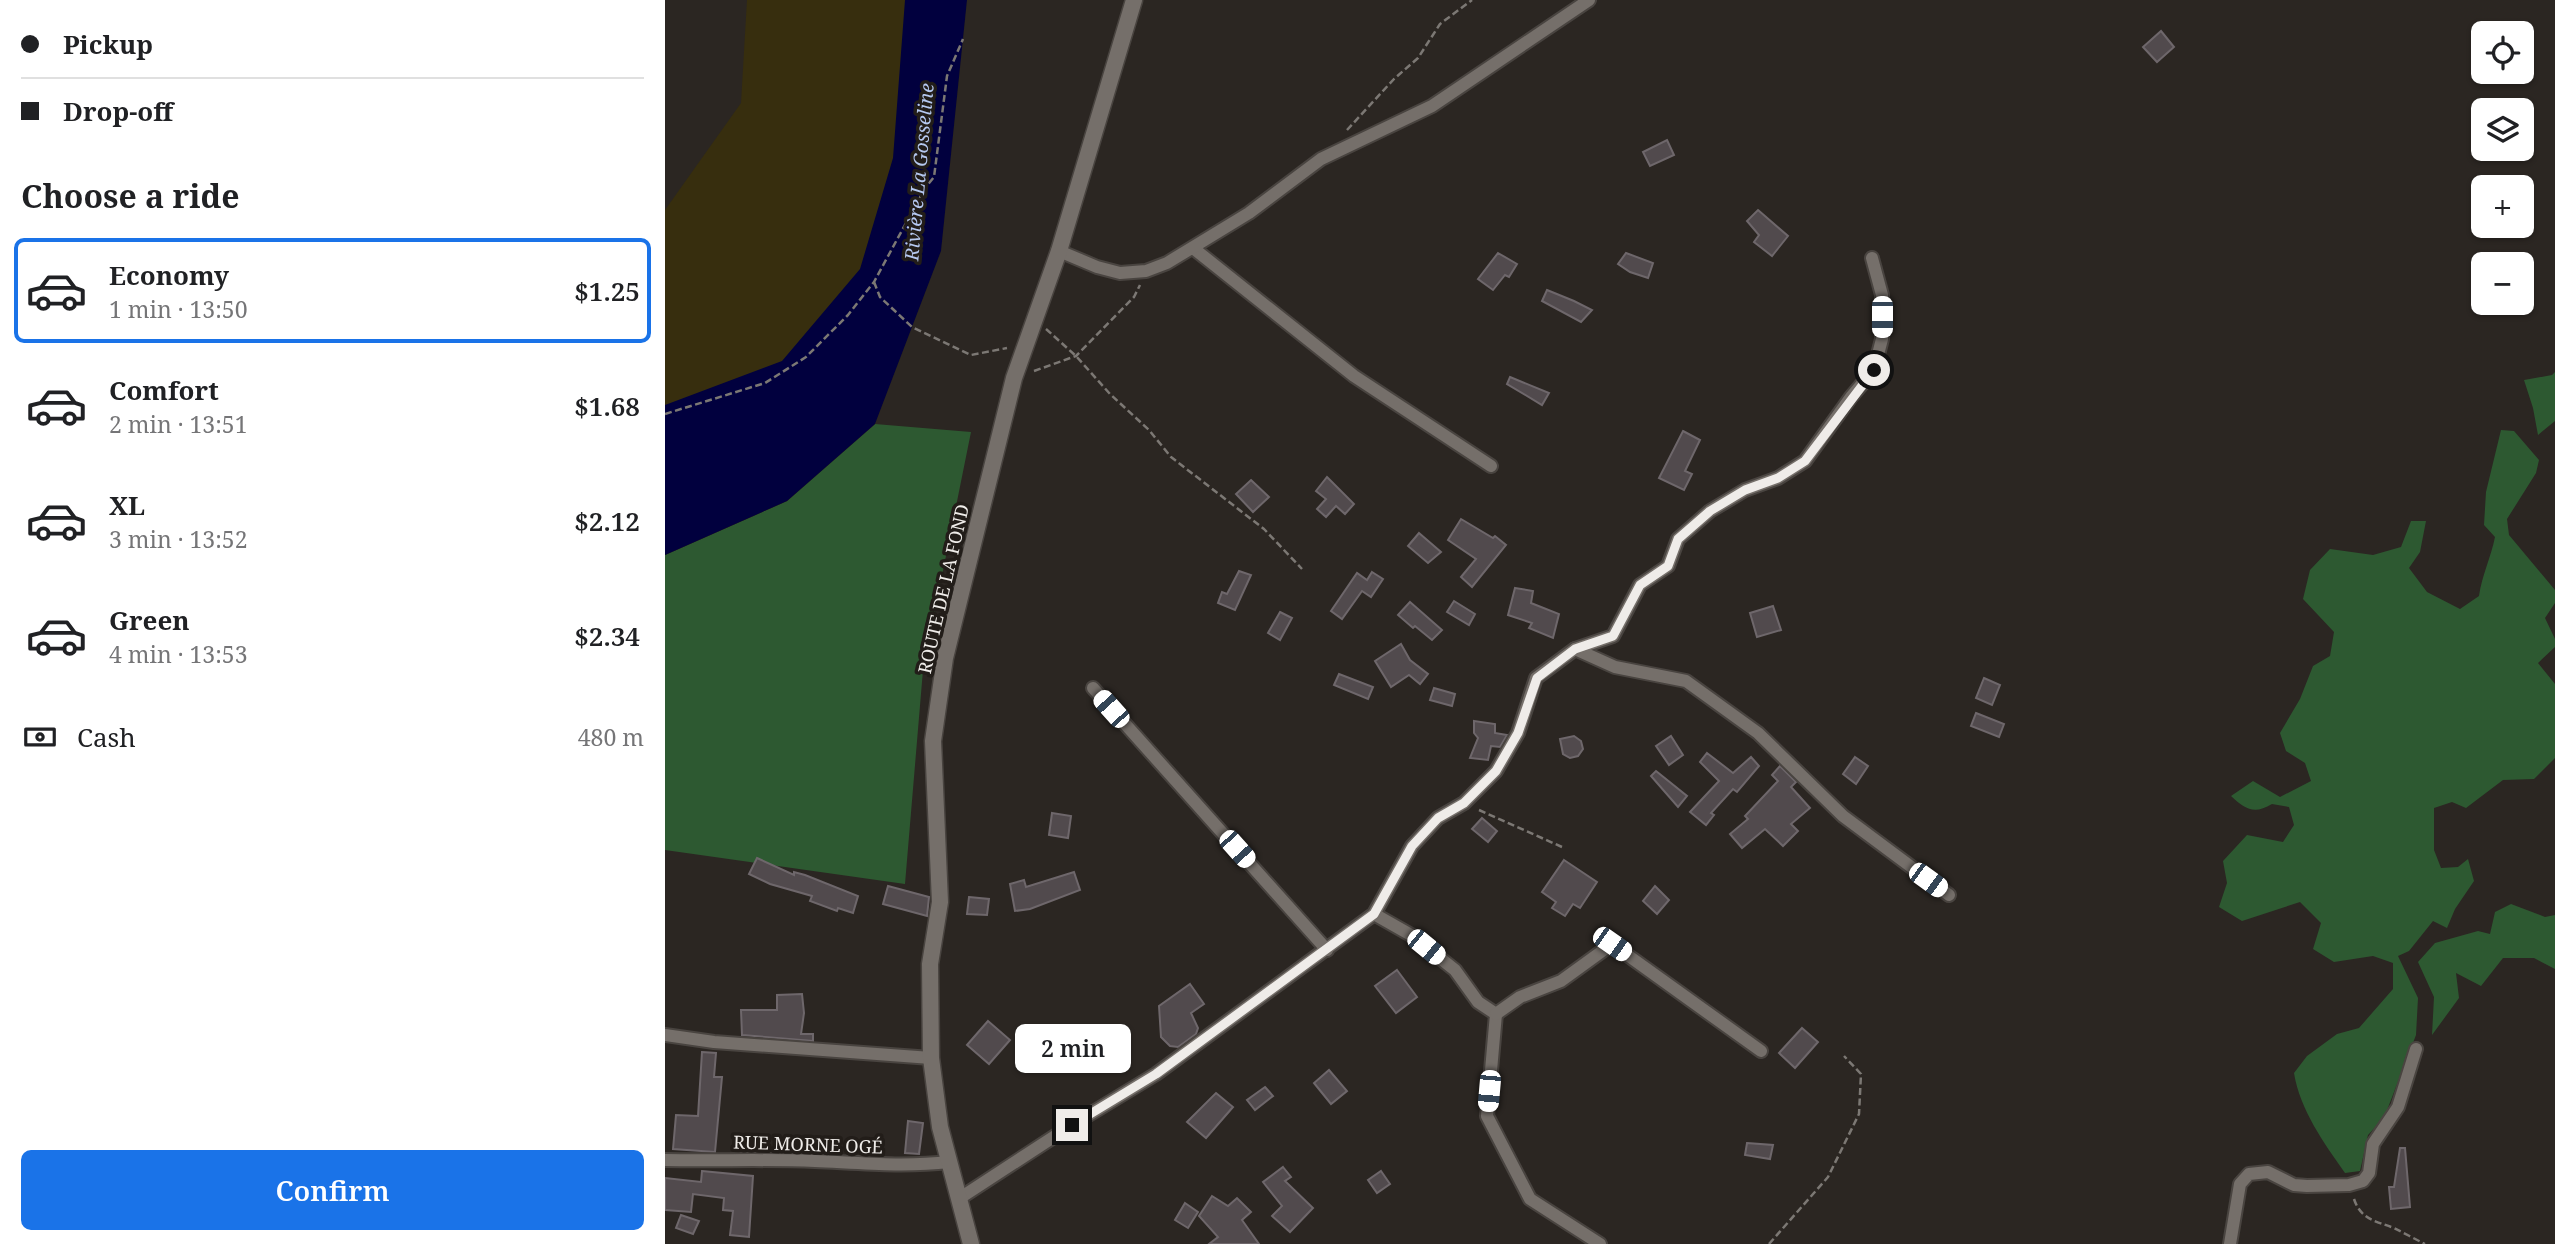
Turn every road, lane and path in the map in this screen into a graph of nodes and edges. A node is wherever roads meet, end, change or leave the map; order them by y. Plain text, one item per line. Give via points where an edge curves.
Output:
1 (1134, 0) edge
2 (1589, 0) edge
3 (963, 39) dead end
4 (1193, 248) junction
5 (1059, 251) junction
6 (1872, 258) dead end
7 (874, 282) junction
8 (1034, 318) junction
9 (1025, 345) junction
10 (665, 414) edge
11 (1491, 466) dead end
12 (1302, 569) dead end
13 (1575, 649) junction
14 (1093, 688) dead end
15 (1464, 803) junction
16 (1562, 847) dead end
17 (1949, 895) dead end
18 (1374, 914) junction
19 (1327, 950) junction
20 (1496, 1014) junction
21 (665, 1035) edge
22 (2416, 1049) dead end
23 (1761, 1051) dead end
24 (1845, 1056) dead end
25 (931, 1058) junction
26 (665, 1160) edge
27 (949, 1162) junction
28 (2349, 1185) junction
29 (960, 1198) junction
30 (971, 1244) edge
31 (1599, 1244) edge
32 (1769, 1244) edge
33 (2229, 1244) edge
34 (2425, 1244) edge

1 - 5 street, ROUTE DE LA FOND
2 - 4 street via 1432,106 1321,159
3 - 7 path via 947,76 934,177
4 - 5 street via 1146,271 1121,273
4 - 11 street via 1354,376
5 - 8 street, ROUTE DE LA FOND
6 - 13 street via 1881,295 1882,339 1874,370 1829,430 1805,461 1710,511 1678,539 1668,566 1640,585 1613,636
7 - 9 path via 880,298 912,327 971,355
7 - 10 path via 806,357 765,383
8 - 9 street, ROUTE DE LA FOND
8 - 12 path via 1171,457 1264,529
9 - 25 street, ROUTE DE LA FOND via 945,658 933,741 940,902 930,964
13 - 15 street via 1537,678 1518,733 1496,771
13 - 17 street via 1615,667 1686,681 1758,733 1843,816
14 - 19 street
15 - 16 path
15 - 18 street via 1438,818 1412,846
18 - 19 street
18 - 20 street via 1411,935 1455,970 1478,1002
19 - 29 street via 1156,1074
20 - 23 street via 1520,997 1560,981 1612,944
20 - 31 street via 1487,1116 1530,1199
21 - 25 street
22 - 28 street via 2398,1107 2373,1143 2369,1173 2363,1181
24 - 32 path via 1861,1074 1859,1114 1828,1177
25 - 27 street, ROUTE DE LA FOND
26 - 27 street, RUE MORNE OGÉ via 903,1166
27 - 29 street, ROUTE DE LA FOND
28 - 33 street via 2294,1185 2268,1172 2249,1174 2240,1184
28 - 34 path via 2356,1206 2373,1222
29 - 30 street, ROUTE DE LA FOND

